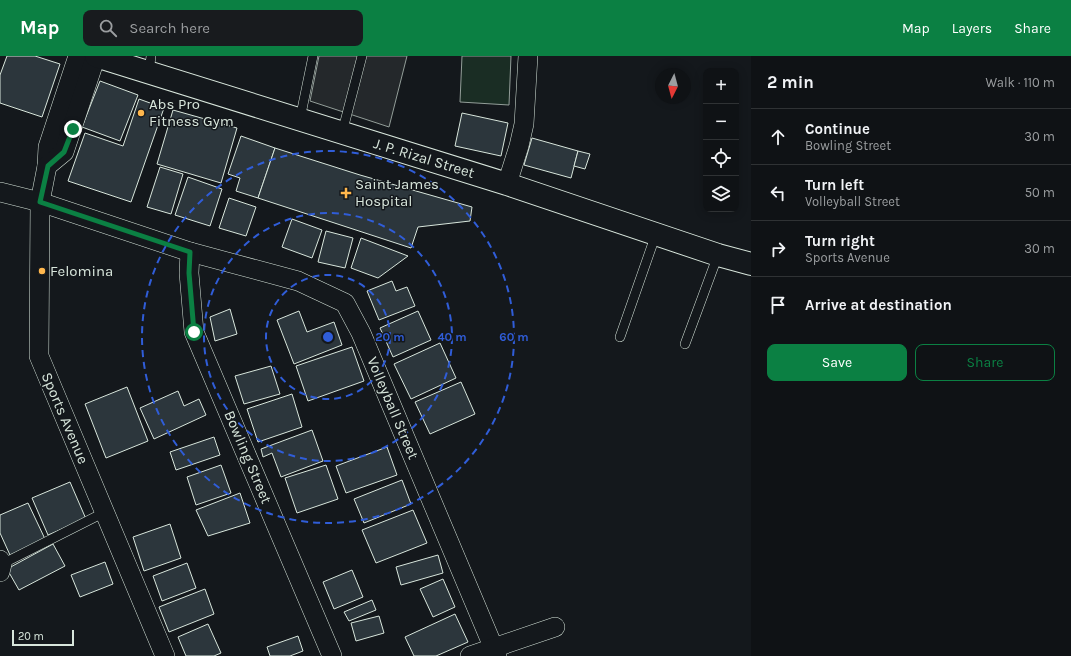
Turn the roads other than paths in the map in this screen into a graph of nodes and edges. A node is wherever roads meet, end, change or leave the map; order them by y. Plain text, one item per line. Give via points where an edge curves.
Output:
1 (78, 56) edge
2 (314, 56) edge
3 (362, 56) edge
4 (528, 56) edge
5 (101, 57) edge
6 (150, 64) edge
7 (300, 120) junction
8 (342, 132) junction
9 (48, 166) junction
10 (507, 184) junction
11 (0, 192) edge
12 (40, 202) junction
13 (656, 234) junction
14 (190, 252) junction
15 (718, 254) junction
16 (751, 264) edge
17 (620, 337) dead end
18 (685, 344) dead end
19 (105, 512) junction
20 (1, 565) edge
21 (555, 627) dead end
22 (495, 652) edge
23 (165, 656) edge
24 (332, 656) edge
25 (470, 656) edge

1 - 9 street, Sports Avenue via 48,147
2 - 7 lane
3 - 8 lane
4 - 10 street via 524,124
5 - 6 main road, J. P. Rizal Street
5 - 9 street via 64,152
6 - 7 main road, J. P. Rizal Street
7 - 8 main road, J. P. Rizal Street
8 - 10 main road, J. P. Rizal Street
9 - 12 street, Sports Avenue
10 - 13 main road, J. P. Rizal Street
11 - 12 street, Volleyball Street
12 - 14 street, Volleyball Street
12 - 19 street, Sports Avenue via 39,356
13 - 15 main road, J. P. Rizal Street
13 - 17 lane
14 - 22 street, Volleyball Street via 298,281 345,304 361,333
14 - 24 street, Bowling Street via 189,273 194,332
15 - 16 main road, J. P. Rizal Street
15 - 18 lane
19 - 20 lane
19 - 23 street, Sports Avenue
21 - 22 street
22 - 25 street

